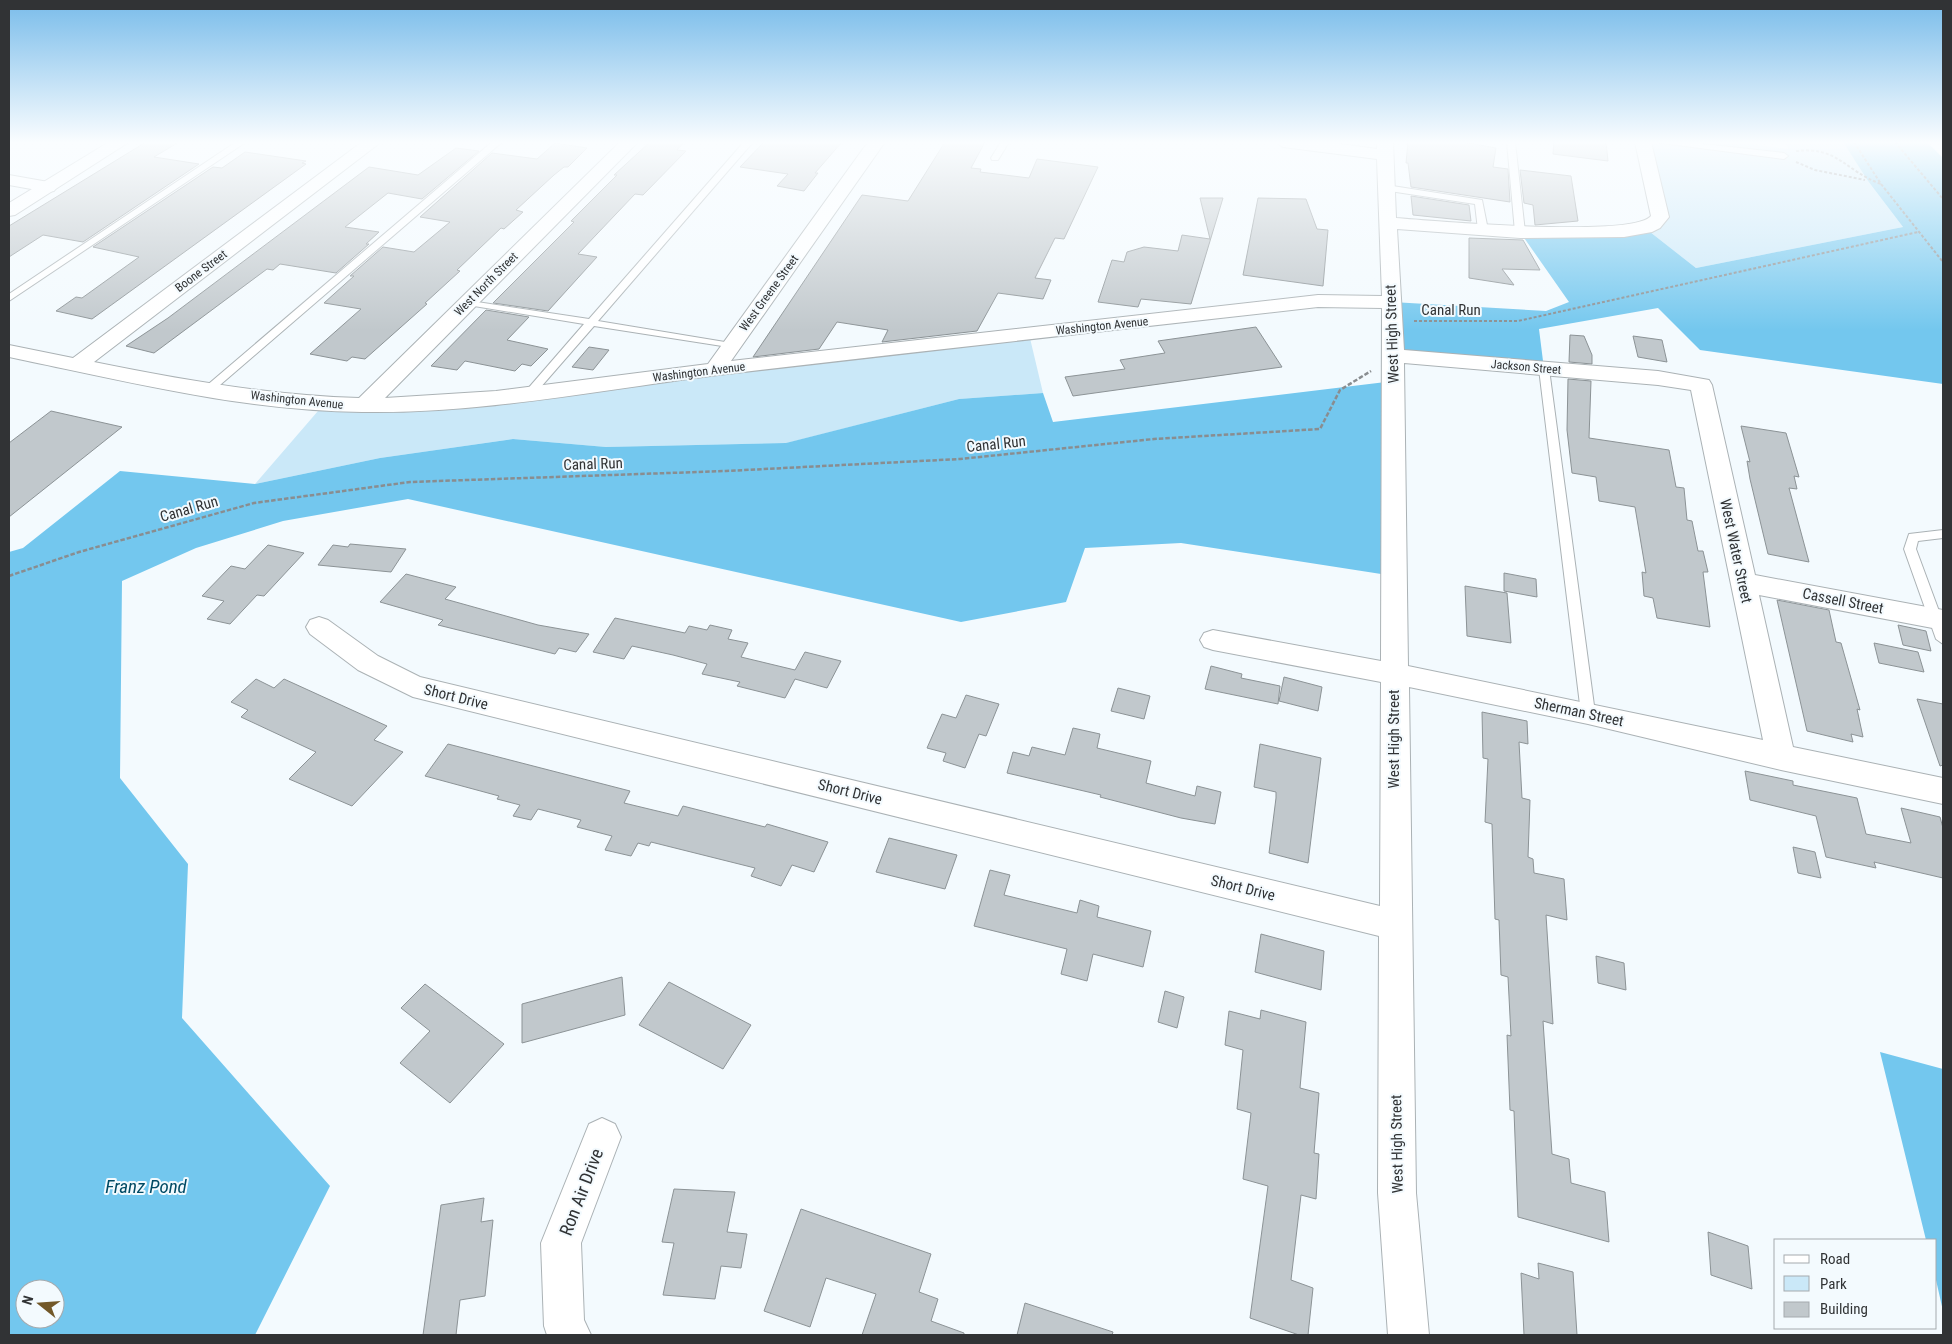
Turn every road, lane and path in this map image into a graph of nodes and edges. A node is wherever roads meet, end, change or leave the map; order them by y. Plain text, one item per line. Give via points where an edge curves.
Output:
1 (148, 205) edge
2 (290, 205) edge
3 (424, 205) edge
4 (566, 205) edge
5 (694, 205) edge
6 (832, 205) edge
7 (1386, 205) edge
8 (1479, 205) edge
9 (1517, 205) edge
10 (1658, 205) edge
11 (1898, 205) edge
12 (1387, 223) junction
13 (1483, 230) junction
14 (1520, 232) junction
15 (1918, 232) junction
16 (1943, 262) edge
17 (9, 298) edge
18 (468, 302) junction
19 (1393, 311) junction
20 (592, 322) junction
21 (731, 346) junction
22 (9, 351) edge
23 (1386, 361) junction
24 (78, 364) junction
25 (1544, 369) junction
26 (714, 370) junction
27 (1658, 378) joint
28 (209, 388) junction
29 (529, 394) junction
30 (364, 406) junction
31 (1943, 534) edge
32 (9, 576) edge
33 (1742, 582) junction
34 (1941, 626) edge
35 (319, 627) dead end
36 (1213, 640) dead end
37 (1394, 673) junction
38 (1588, 713) junction
39 (1781, 758) junction
40 (1943, 791) edge
41 (1394, 925) junction
42 (602, 1137) dead end
43 (570, 1335) edge
44 (1408, 1335) edge

1 - 17 lane
2 - 24 street, Boone Street
3 - 28 lane
4 - 18 street, West North Street
5 - 20 lane
6 - 21 street, West Greene Street
7 - 12 street, West High Street
8 - 13 lane
9 - 14 lane
10 - 14 street via 1660,217 1645,228
11 - 15 path
12 - 13 street
12 - 19 street, West High Street
13 - 14 street
15 - 16 path
15 - 19 path, Canal Run via 1518,322
18 - 20 lane
18 - 30 street, West North Street
19 - 23 street, West High Street
19 - 26 street, Washington Avenue via 1339,300
20 - 21 lane
20 - 29 lane
21 - 26 street, West Greene Street
22 - 24 street, Washington Avenue
23 - 25 street, Jackson Street
23 - 32 path, Canal Run via 1340,390 1320,429 1154,439 960,459 410,482 254,503 79,552
23 - 37 street, West High Street
24 - 28 street, Washington Avenue
25 - 27 street, Jackson Street
25 - 38 lane
26 - 29 street, Washington Avenue
27 - 33 street, West Water Street via 1701,385
28 - 30 street, Washington Avenue via 286,401
29 - 30 street, Washington Avenue via 444,404
31 - 34 lane via 1913,537 1910,549
33 - 34 street, Cassell Street
33 - 39 street, West Water Street
35 - 41 street, Short Drive via 368,663 413,686
36 - 37 street, Sherman Street
37 - 38 street, Sherman Street
37 - 41 street, West High Street
38 - 39 street, Sherman Street
39 - 40 street, Sherman Street
41 - 44 street, West High Street via 1397,1193
42 - 43 street, Ron Air Drive via 561,1243 564,1326

